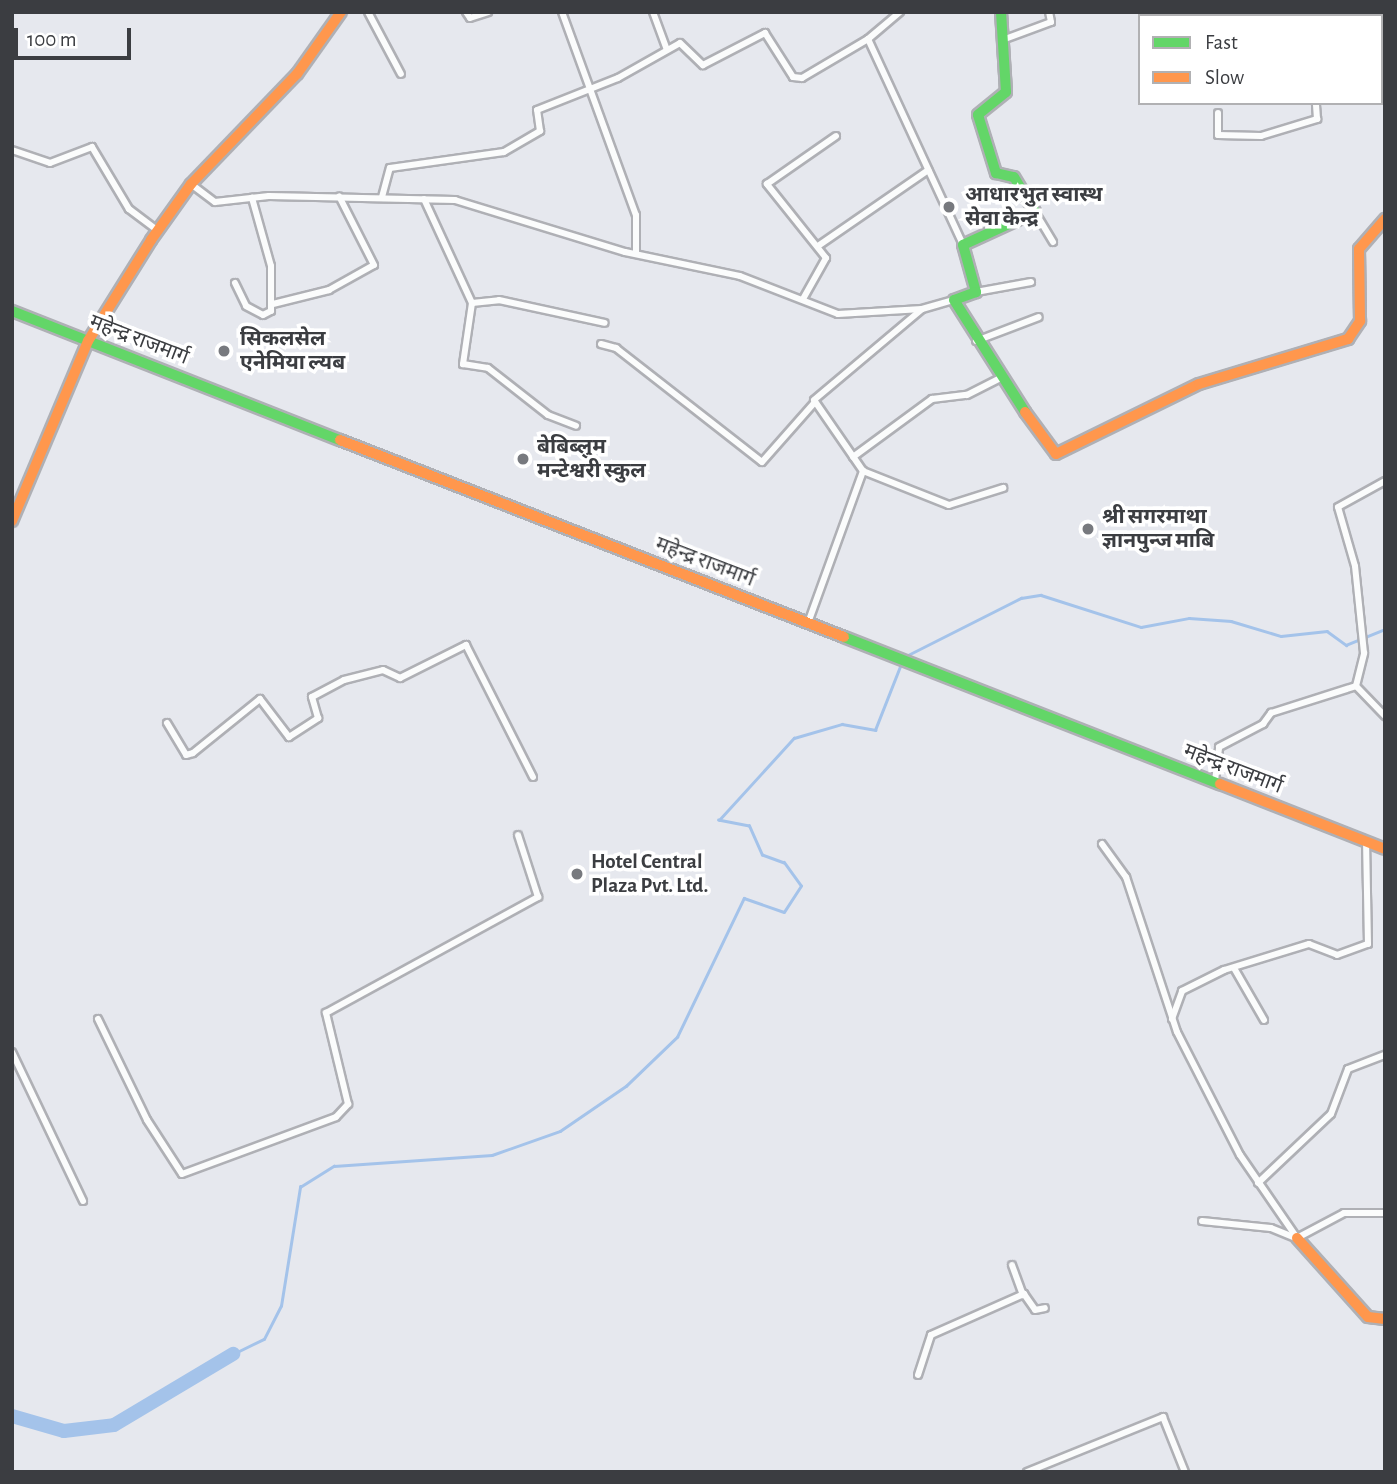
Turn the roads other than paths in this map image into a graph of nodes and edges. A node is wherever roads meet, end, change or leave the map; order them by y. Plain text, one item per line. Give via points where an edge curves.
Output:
1 (341, 12) edge
2 (368, 12) edge
3 (466, 12) edge
4 (488, 12) edge
5 (562, 12) edge
6 (653, 12) edge
7 (900, 12) edge
8 (1002, 12) edge
9 (1049, 12) edge
10 (867, 39) junction
11 (1005, 39) junction
12 (667, 50) junction
13 (401, 74) dead end
14 (587, 89) junction
15 (1316, 105) edge
16 (1218, 113) dead end
17 (836, 136) dead end
18 (12, 150) edge
19 (928, 170) junction
20 (191, 184) junction
21 (339, 196) junction
22 (383, 197) junction
23 (252, 198) junction
24 (424, 199) junction
25 (1035, 212) junction
26 (1385, 219) edge
27 (158, 230) junction
28 (1053, 242) dead end
29 (962, 245) junction
30 (818, 246) junction
31 (636, 254) junction
32 (1031, 282) dead end
33 (235, 283) dead end
34 (976, 292) junction
35 (803, 299) junction
36 (954, 300) junction
37 (472, 303) junction
38 (273, 304) junction
39 (922, 309) junction
40 (12, 310) edge
41 (1039, 317) dead end
42 (606, 323) dead end
43 (88, 341) junction
44 (976, 341) junction
45 (601, 344) dead end
46 (1000, 378) junction
47 (815, 402) junction
48 (576, 426) dead end
49 (853, 457) junction
50 (863, 471) junction
51 (1385, 481) edge
52 (1003, 488) dead end
53 (12, 521) edge
54 (808, 623) junction
55 (1356, 686) junction
56 (1385, 716) edge
57 (167, 723) dead end
58 (533, 777) dead end
59 (1216, 783) junction
60 (1346, 832) junction
61 (519, 835) dead end
62 (1366, 842) junction
63 (1102, 844) dead end
64 (1385, 844) edge
65 (1385, 849) edge
66 (1234, 968) junction
67 (98, 1019) dead end
68 (1172, 1019) junction
69 (1264, 1020) dead end
70 (12, 1052) edge
71 (1385, 1055) edge
72 (1258, 1183) junction
73 (82, 1201) dead end
74 (1385, 1213) edge
75 (1202, 1221) dead end
76 (1297, 1238) junction
77 (1012, 1265) dead end
78 (1023, 1295) junction
79 (1045, 1308) dead end
80 (1385, 1319) edge
81 (918, 1375) dead end
82 (1027, 1472) edge
83 (1185, 1472) edge

1 - 20 main road via 297,74
2 - 13 street
3 - 4 street via 470,18
5 - 14 street
6 - 12 street
7 - 10 street
8 - 11 main road
9 - 11 street via 1051,22
10 - 12 street via 802,78 793,77 765,33 703,65 680,43
10 - 19 street
11 - 25 main road via 1006,92 978,115 996,173 1014,177
12 - 14 street
14 - 22 street via 537,110 541,131 504,152 390,168
14 - 31 street via 636,215
15 - 16 street via 1317,119 1261,136 1218,135
17 - 30 street via 767,184
18 - 27 street via 50,163 92,147 129,209
19 - 29 street
19 - 30 street
20 - 23 street via 215,202
20 - 27 main road
21 - 22 street
21 - 23 street
21 - 38 street via 374,265 329,290
22 - 24 street
23 - 38 street via 271,266
24 - 31 street via 455,200
24 - 37 street
25 - 28 street
25 - 29 main road
26 - 46 main road via 1359,249 1360,321 1337,345 1199,384 1056,454
27 - 43 main road
29 - 34 main road
30 - 35 street via 826,262
31 - 35 street via 740,276
32 - 34 street
33 - 38 street via 246,306 263,314
34 - 36 main road
35 - 39 street via 838,314
36 - 39 street
36 - 44 main road
37 - 42 street via 499,300
37 - 48 street via 463,364 488,368 548,415
39 - 47 street
40 - 43 main road, महेन्द्र राजमार्ग
41 - 44 street
43 - 53 main road
43 - 54 main road, महेन्द्र राजमार्ग
44 - 46 main road
45 - 47 street via 616,348 762,462
46 - 49 street via 967,395 932,399
47 - 49 street
49 - 50 street
50 - 52 street via 949,505
50 - 54 street
51 - 55 street via 1338,507 1355,566 1364,653
54 - 59 main road, महेन्द्र राजमार्ग
55 - 56 street
55 - 59 street via 1271,713 1263,724 1219,747
57 - 58 street via 186,754 193,753 260,699 289,737 318,718 312,697 344,680 383,670 400,678 466,645
59 - 60 main road, महेन्द्र राजमार्ग
60 - 62 main road, महेन्द्र राजमार्ग
60 - 64 street
61 - 67 street via 538,897 326,1013 348,1104 336,1117 183,1174 147,1120
62 - 65 main road, महेन्द्र राजमार्ग
62 - 66 street via 1368,944 1337,956 1309,944
63 - 68 street via 1126,877
66 - 68 street via 1182,991
66 - 69 street
68 - 72 street
70 - 73 street
71 - 72 street via 1348,1069 1331,1114
72 - 76 street
74 - 76 street via 1344,1213
75 - 76 street via 1271,1228
76 - 80 main road via 1368,1317
77 - 78 street
78 - 79 street via 1035,1310
78 - 81 street via 931,1335
82 - 83 street via 1163,1417

